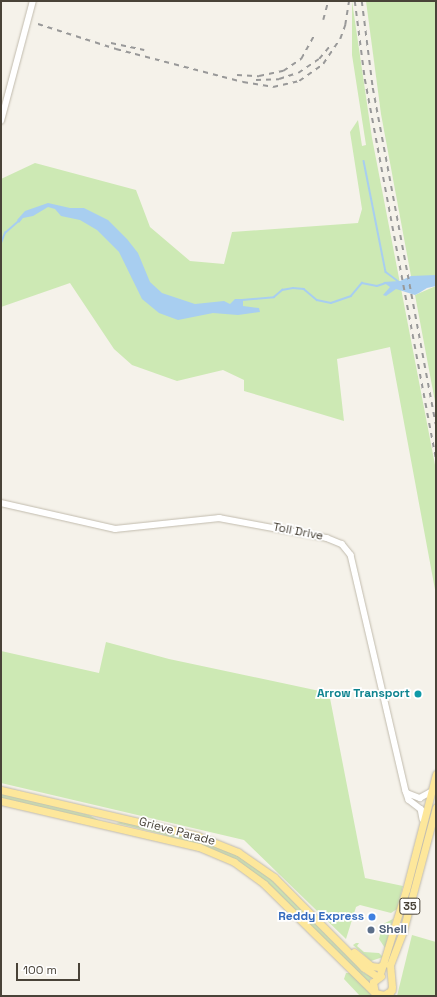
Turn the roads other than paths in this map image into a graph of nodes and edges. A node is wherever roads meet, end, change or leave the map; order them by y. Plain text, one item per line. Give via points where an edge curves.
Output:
1 (33, 1) edge
2 (1, 121) edge
3 (1, 503) edge
4 (436, 774) edge
5 (432, 789) junction
6 (1, 790) edge
7 (406, 791) junction
8 (1, 801) edge
9 (436, 807) edge
10 (422, 825) junction
11 (346, 946) junction
12 (384, 964) junction
13 (379, 977) junction
14 (391, 990) edge
15 (375, 994) edge

1 - 2 street
3 - 7 street, Toll Drive via 118,529 219,518 339,542 350,556
4 - 5 main road, 35
5 - 7 street via 430,794 420,798 410,796
5 - 10 main road, 35
6 - 11 main road, Grieve Parade via 217,842 256,863
7 - 10 street, Toll Drive via 410,800 422,812
8 - 15 main road, Grieve Parade via 199,847 234,862 264,884
9 - 14 main road, 35 via 403,930 390,965
10 - 12 main road, 35
11 - 12 main road via 371,966 379,967
11 - 13 main road via 364,969
12 - 13 main road, 35
13 - 14 main road via 386,978
13 - 15 main road, 35 via 373,983
14 - 15 main road via 384,995

